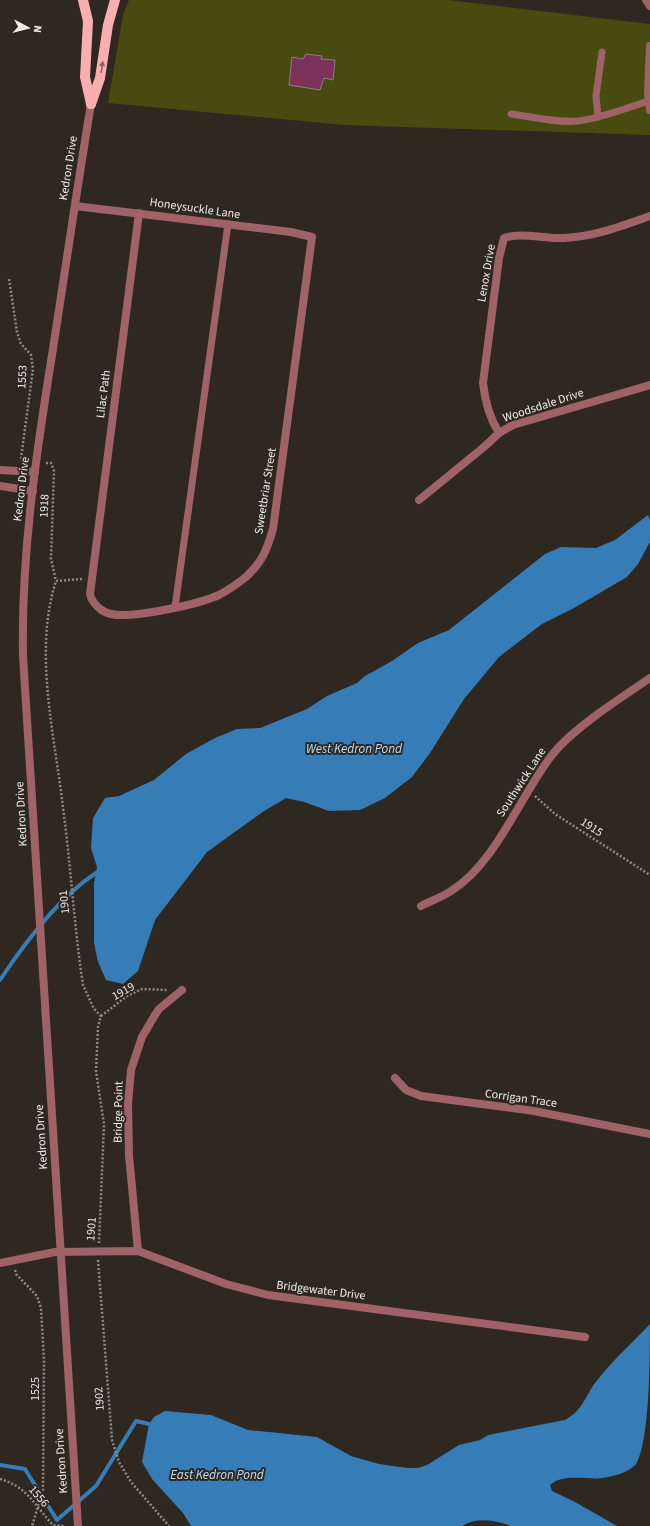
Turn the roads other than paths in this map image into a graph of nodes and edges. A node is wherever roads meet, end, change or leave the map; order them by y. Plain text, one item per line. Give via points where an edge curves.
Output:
1 (83, 0) edge
2 (87, 0) edge
3 (115, 0) edge
4 (646, 0) edge
5 (650, 6) edge
6 (87, 14) junction
7 (650, 46) edge
8 (602, 52) dead end
9 (649, 101) junction
10 (91, 104) junction
11 (650, 110) edge
12 (511, 114) dead end
13 (598, 117) junction
14 (75, 206) junction
15 (138, 213) junction
16 (650, 216) edge
17 (228, 224) junction
18 (312, 237) joint
19 (650, 385) edge
20 (499, 433) junction
21 (0, 470) edge
22 (35, 472) junction
23 (0, 486) edge
24 (32, 491) junction
25 (419, 500) dead end
26 (91, 578) joint
27 (175, 607) junction
28 (650, 678) edge
29 (421, 906) dead end
30 (182, 990) road end
31 (395, 1078) dead end
32 (650, 1134) edge
33 (138, 1251) junction
34 (60, 1252) junction
35 (0, 1263) edge
36 (585, 1337) dead end
37 (78, 1526) edge

1 - 6 main road
2 - 6 main road
10 -> 3 main road via 100,78 108,25
4 - 5 street
6 - 10 main road via 85,77
7 - 9 street
8 - 13 lane via 596,96
9 - 11 street
9 - 13 lane
10 - 14 street, Kedron Drive
12 - 13 lane via 562,121
14 - 15 street, Honeysuckle Lane
14 - 22 street, Kedron Drive
15 - 17 street, Honeysuckle Lane
15 - 26 street, Lilac Path
16 - 20 street, Lenox Drive via 583,236 563,238 514,235 504,238 499,258 483,383 484,400 490,419
17 - 18 street, Honeysuckle Lane
17 - 27 lane
18 - 27 street, Sweetbriar Street via 276,510 263,559 247,576 218,595
19 - 20 street, Woodsdale Drive via 513,425
20 - 25 street, Woodsdale Drive
21 - 22 street
22 - 24 street, Kedron Drive
23 - 24 street
24 - 34 street, Kedron Drive via 24,561 23,656
26 - 27 street, Sweetbriar Street via 92,601 110,614 123,615
28 - 29 street, Southwick Lane via 573,734 553,753 495,845 473,872 452,890
30 - 33 street, Bridge Point via 155,1015 142,1037 131,1070 128,1104 129,1155
31 - 32 street, Corrigan Trace via 406,1090 421,1096 542,1112
33 - 34 street, Bridgewater Drive
33 - 36 street, Bridgewater Drive via 226,1284 268,1295
34 - 35 street, Bridgewater Drive
34 - 37 street, Kedron Drive

